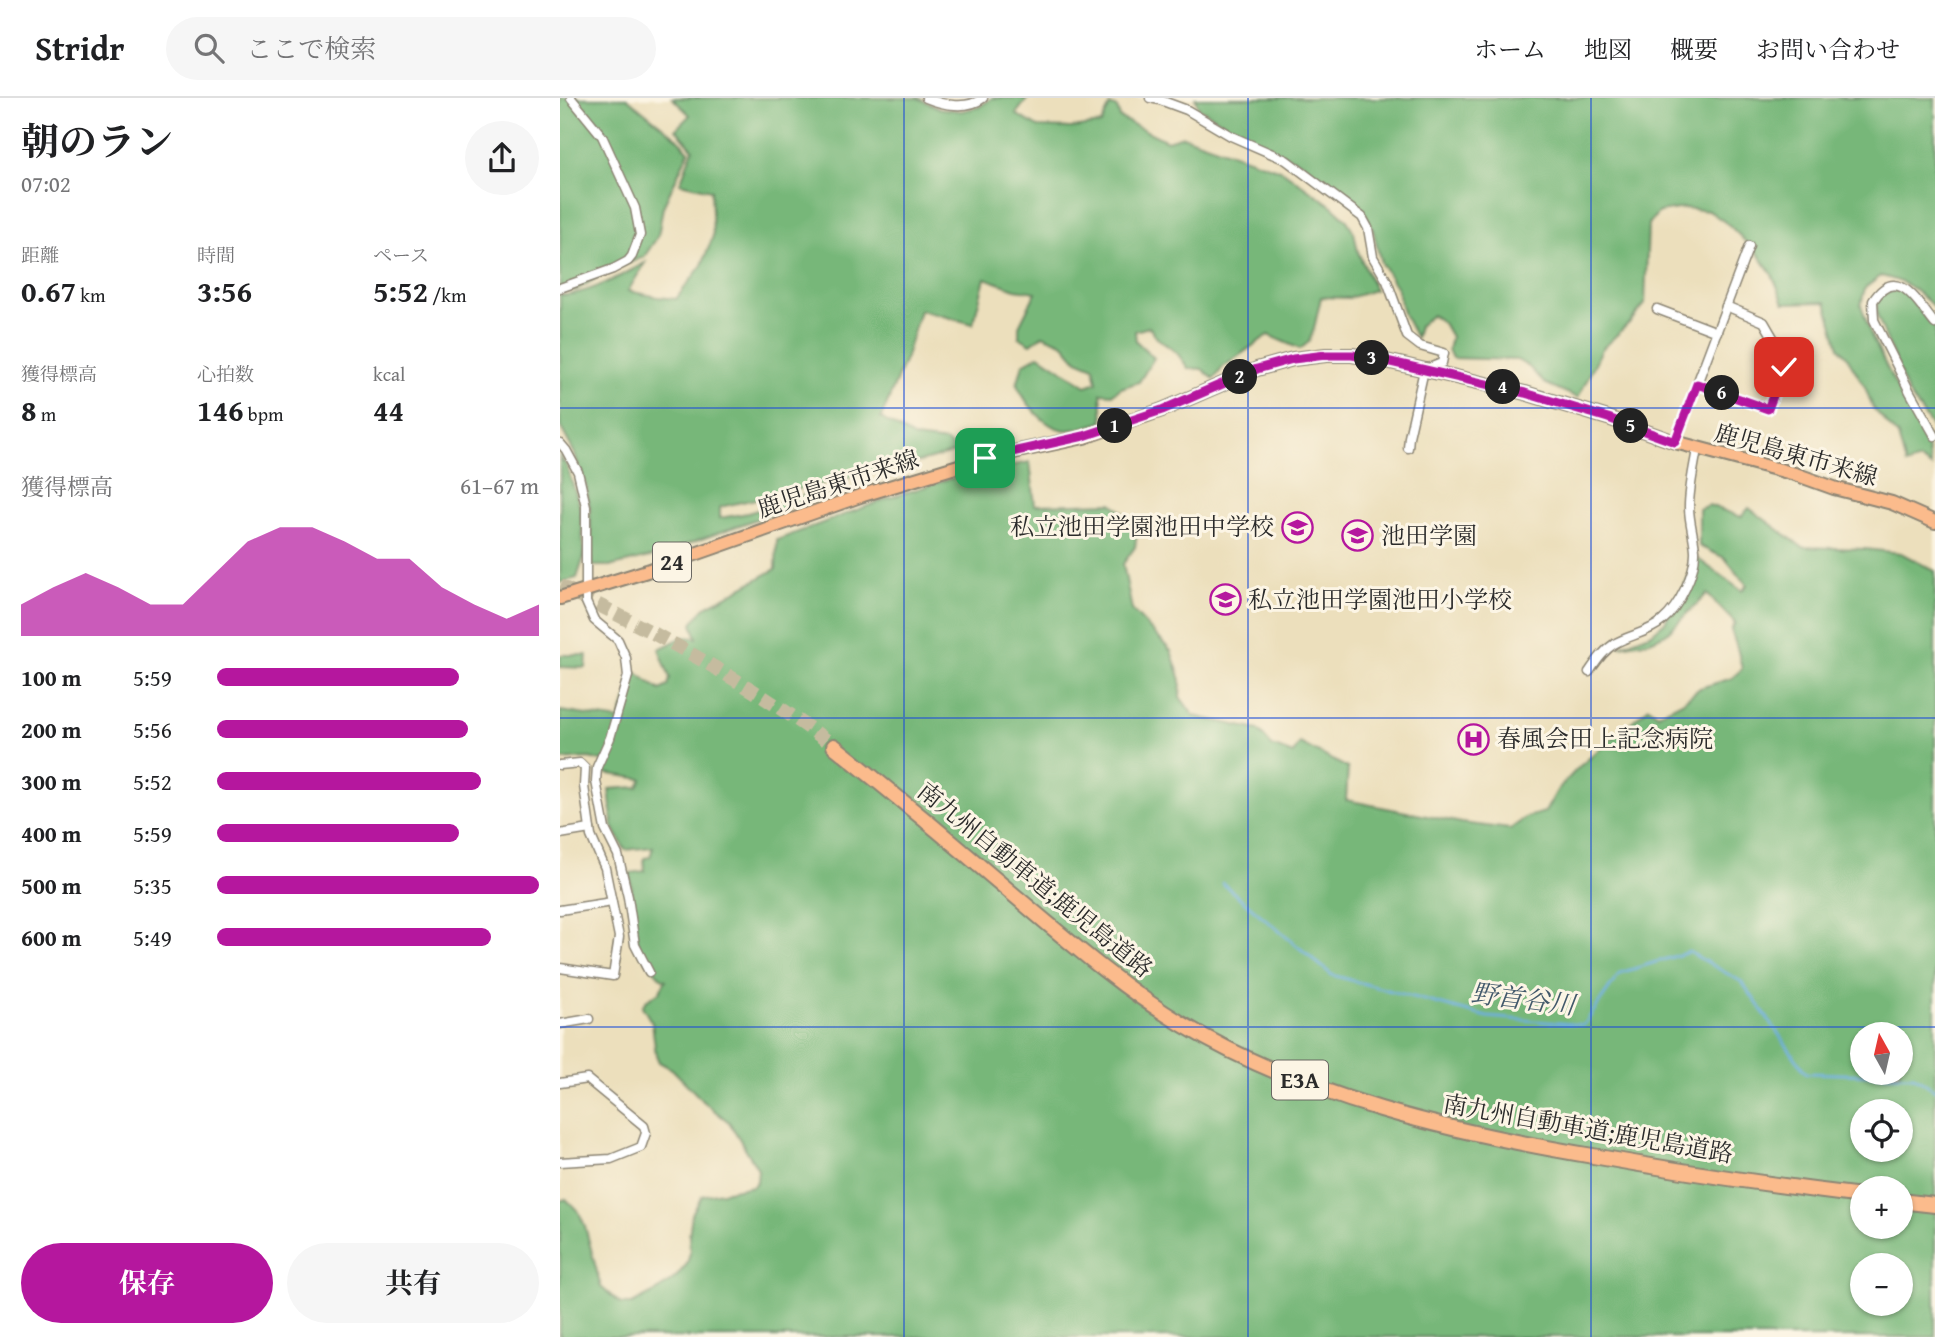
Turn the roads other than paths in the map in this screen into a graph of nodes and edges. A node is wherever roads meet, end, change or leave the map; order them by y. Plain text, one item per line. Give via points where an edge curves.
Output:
1 (571, 98) edge
2 (926, 98) edge
3 (983, 98) edge
4 (1150, 98) edge
5 (1749, 246) dead end
6 (560, 288) edge
7 (1726, 306) junction
8 (1657, 309) dead end
9 (1935, 324) edge
10 (1717, 332) junction
11 (1424, 370) junction
12 (1697, 384) junction
13 (1935, 436) edge
14 (1675, 442) junction
15 (560, 443) edge
16 (1408, 448) dead end
17 (1697, 449) junction
18 (1935, 523) edge
19 (587, 589) junction
20 (560, 598) edge
21 (1589, 672) dead end
22 (834, 746) tunnel mouth
23 (560, 765) edge
24 (590, 829) junction
25 (560, 834) edge
26 (612, 902) junction
27 (560, 910) edge
28 (560, 968) edge
29 (649, 972) dead end
30 (589, 1019) dead end
31 (560, 1024) edge
32 (560, 1083) edge
33 (560, 1162) edge
34 (1850, 1194) edge
35 (1913, 1202) edge
36 (1935, 1205) edge

1 - 6 street via 602,136 635,208 640,235 628,261
2 - 3 street via 959,105
4 - 11 street via 1187,110 1286,160 1362,217 1373,257 1407,337 1444,353 1442,363
5 - 7 street
7 - 10 street
7 - 12 street via 1764,322 1784,367 1768,409
8 - 10 street
9 - 13 street via 1906,288 1890,286 1873,301 1874,320
10 - 12 street
11 - 14 main road, 鹿児島東市来線 / 24 via 1563,403
11 - 16 street
11 - 19 main road, 鹿児島東市来線 / 24 via 1352,355 1284,361 1084,436 985,458 875,491
12 - 14 street
14 - 17 main road, 鹿児島東市来線 / 24
15 - 19 street via 578,472 586,506
17 - 18 main road, 鹿児島東市来線 / 24 via 1892,503
17 - 21 street via 1689,506 1695,552 1685,590 1663,620 1615,643
19 - 20 main road, 鹿児島東市来線 / 24
19 - 29 street via 586,602 594,620 618,640 628,676 596,781 605,829 618,855 628,897 635,945
22 - 34 highway, 南九州自動車道;鹿児島道路 / E3A via 1139,996 1268,1067 1382,1110 1519,1144
23 - 24 street via 580,763 585,768
24 - 25 street
24 - 26 street
26 - 27 street
26 - 28 street via 619,937 613,976
30 - 31 street
32 - 33 street via 586,1079 644,1126 646,1133 641,1147 611,1158
35 - 36 highway

